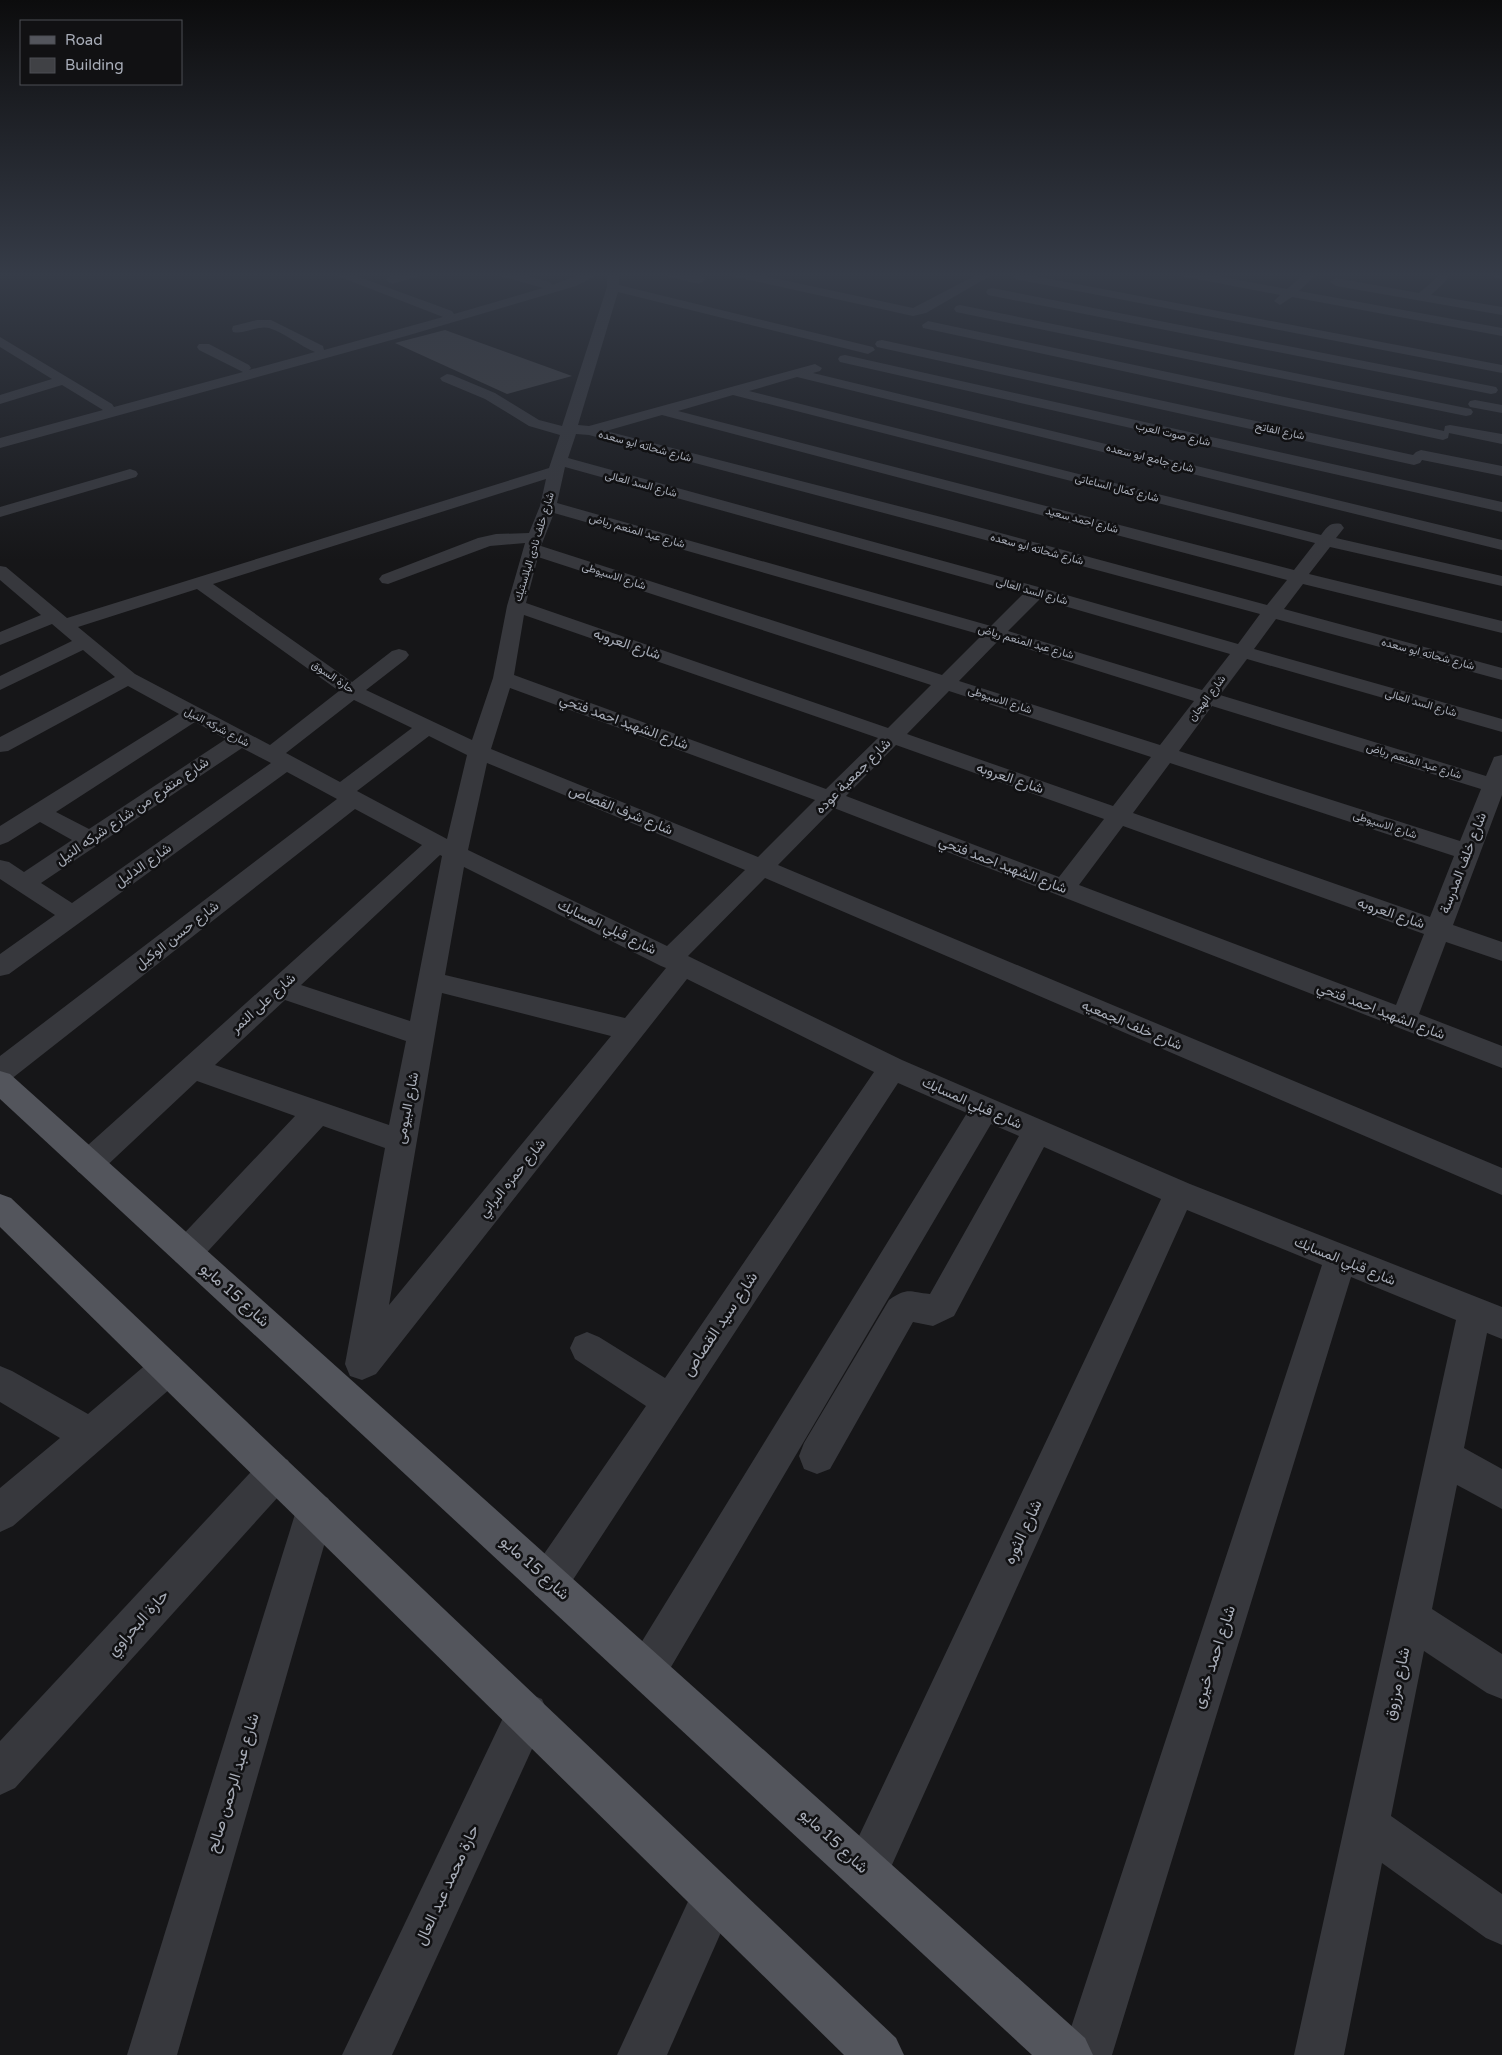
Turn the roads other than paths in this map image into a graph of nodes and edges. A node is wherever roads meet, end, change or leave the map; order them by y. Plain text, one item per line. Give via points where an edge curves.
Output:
1 (45, 369) edge
2 (241, 369) edge
3 (270, 369) edge
4 (591, 369) edge
5 (811, 369) edge
6 (890, 369) edge
7 (997, 369) edge
8 (1127, 369) edge
9 (1263, 369) edge
10 (1432, 369) edge
11 (1455, 369) edge
12 (1132, 370) junction
13 (797, 373) junction
14 (448, 378) dead end
15 (1499, 379) edge
16 (63, 380) junction
17 (732, 391) junction
18 (1104, 392) junction
19 (0, 400) edge
20 (107, 407) junction
21 (1470, 408) junction
22 (1502, 409) edge
23 (663, 411) junction
24 (1132, 424) junction
25 (569, 431) junction
26 (589, 431) junction
27 (1446, 432) junction
28 (0, 433) edge
29 (1502, 439) edge
30 (0, 443) edge
31 (1106, 447) junction
32 (1418, 457) junction
33 (558, 466) junction
34 (1502, 471) edge
35 (130, 474) dead end
36 (1071, 477) junction
37 (1390, 482) junction
38 (974, 492) junction
39 (548, 506) junction
40 (1502, 507) edge
41 (1034, 508) junction
42 (1356, 509) junction
43 (0, 512) edge
44 (939, 522) junction
45 (1326, 541) junction
46 (534, 544) junction
47 (1502, 545) edge
48 (1298, 577) junction
49 (388, 579) dead end
50 (5, 581) edge
51 (1502, 582) edge
52 (200, 583) junction
53 (1036, 592) junction
54 (516, 606) junction
55 (1272, 612) junction
56 (58, 621) junction
57 (1502, 627) edge
58 (995, 633) junction
59 (0, 639) edge
60 (85, 642) junction
61 (1242, 651) junction
62 (399, 655) dead end
63 (1502, 674) edge
64 (128, 678) junction
65 (503, 678) junction
66 (945, 683) junction
67 (0, 684) edge
68 (352, 691) junction
69 (1208, 697) junction
70 (193, 714) junction
71 (427, 726) junction
72 (1502, 726) edge
73 (892, 736) junction
74 (240, 739) junction
75 (0, 746) edge
76 (480, 752) junction
77 (1165, 754) junction
78 (278, 759) junction
79 (1502, 762) edge
80 (1498, 787) edge
81 (348, 795) junction
82 (830, 798) junction
83 (40, 812) junction
84 (1118, 816) junction
85 (0, 837) edge
86 (89, 839) junction
87 (447, 848) junction
88 (1468, 852) junction
89 (0, 868) edge
90 (763, 868) junction
91 (24, 883) junction
92 (1064, 888) junction
93 (73, 915) junction
94 (1438, 929) junction
95 (1502, 952) edge
96 (677, 962) junction
97 (0, 967) edge
98 (432, 982) junction
99 (280, 988) junction
100 (1404, 1019) junction
101 (630, 1030) junction
102 (421, 1035) junction
103 (1502, 1057) edge
104 (192, 1068) junction
105 (892, 1068) junction
106 (0, 1072) edge
107 (0, 1082) edge
108 (984, 1109) junction
109 (317, 1112) junction
110 (1038, 1132) junction
111 (401, 1141) junction
112 (88, 1163) junction
113 (1502, 1182) edge
114 (1180, 1194) junction
115 (3, 1215) edge
116 (187, 1252) junction
117 (1340, 1259) junction
118 (1488, 1318) edge
119 (587, 1348) dead end
120 (168, 1369) junction
121 (352, 1377) junction
122 (0, 1384) edge
123 (669, 1401) junction
124 (90, 1435) junction
125 (817, 1456) dead end
126 (1444, 1457) junction
127 (275, 1473) junction
128 (1502, 1490) edge
129 (315, 1510) junction
130 (0, 1513) edge
131 (549, 1581) junction
132 (1411, 1619) junction
133 (647, 1670) junction
134 (1502, 1678) edge
135 (527, 1714) junction
136 (0, 1773) edge
137 (1368, 1826) junction
138 (866, 1871) junction
139 (714, 1896) junction
140 (1502, 1922) edge
141 (152, 2055) edge
142 (367, 2055) edge
143 (642, 2055) edge
144 (878, 2055) edge
145 (1068, 2055) edge
146 (1087, 2055) edge
147 (1319, 2055) edge

1 - 16 street
2 - 20 street
3 - 30 street
4 - 25 street, شارع خلف نادى البلاستيك
5 - 13 street
6 - 24 street, شارع صوت العرب
7 - 18 street, شارع الفاتح
8 - 12 street
9 - 21 street
10 - 15 street
11 - 15 street
12 - 18 street
12 - 27 street
13 - 17 street
13 - 31 street, شارع جامع ابو سعده
14 - 25 street, شارع شحاته ابو سعده via 490,396 534,423
15 - 21 street, شارع الهجان
16 - 19 street
16 - 20 street
17 - 23 street
17 - 36 street, شارع كمال الساعاتى
18 - 32 street, شارع الفاتح
20 - 28 street
21 - 22 street
21 - 27 street, شارع الهجان
23 - 26 street
23 - 38 street, شارع احمد سعيد
24 - 31 street
24 - 37 street, شارع صوت العرب
25 - 26 street, شارع شحاته ابو سعده
25 - 33 street, شارع خلف نادى البلاستيك
26 - 44 street, شارع شحاته ابو سعده
27 - 29 street
27 - 32 street, شارع الهجان
31 - 36 street
31 - 42 street, شارع جامع ابو سعده
32 - 34 street, شارع الفاتح
32 - 37 street, شارع الهجان
33 - 39 street, شارع خلف نادى البلاستيك
33 - 52 street
33 - 53 street, شارع السد العالى
35 - 43 street
36 - 41 street
36 - 45 street, شارع كمال الساعاتى
37 - 40 street, شارع صوت العرب
37 - 42 street, شارع الهجان
38 - 41 street, شارع احمد سعيد
38 - 44 street
39 - 46 street, شارع خلف نادى البلاستيك
39 - 58 street, شارع عبد المنعم رياض
41 - 48 street, شارع احمد سعيد
42 - 45 street, شارع الهجان
42 - 47 street, شارع جامع ابو سعده
44 - 55 street, شارع شحاته ابو سعده
45 - 48 street, شارع الهجان
45 - 51 street, شارع كمال الساعاتى
46 - 49 street, شارع الاسيوطى via 496,539
46 - 54 street, شارع خلف نادى البلاستيك
46 - 66 street, شارع الاسيوطى
48 - 55 street, شارع الهجان
48 - 57 street, شارع احمد سعيد
50 - 56 street, شارع شركه النيل
52 - 56 street
52 - 68 street, حارة السوق
53 - 58 street, شارع جمعية عوده
53 - 61 street, شارع السد العالى
54 - 65 street, شارع خلف نادى البلاستيك
54 - 73 street, شارع العروبه
55 - 61 street, شارع الهجان
55 - 63 street, شارع شحاته ابو سعده
56 - 59 street
56 - 60 street, شارع شركه النيل
58 - 66 street, شارع جمعية عوده
58 - 69 street, شارع عبد المنعم رياض
60 - 64 street, شارع شركه النيل
60 - 67 street
61 - 69 street, شارع الهجان
61 - 72 street, شارع السد العالى
62 - 68 street, شارع الدليل
64 - 70 street, شارع شركه النيل
64 - 75 street
65 - 76 street, شارع خلف نادى البلاستيك
65 - 82 street, شارع الشهيد احمد فتحي
66 - 73 street, شارع جمعية عوده
66 - 77 street, شارع الاسيوطى
68 - 71 street, حارة السوق
68 - 78 street, شارع الدليل
69 - 77 street, شارع الهجان
69 - 80 street, شارع عبد المنعم رياض
70 - 74 street, شارع شركه النيل
70 - 83 street
71 - 76 street, حارة السوق
71 - 81 street, شارع حسن الوكيل
73 - 82 street, شارع جمعية عوده
73 - 84 street, شارع العروبه
74 - 78 street, شارع شركه النيل
74 - 86 street, شارع متفرع من شارع شركه النيل
76 - 87 street, شارع خلف نادى البلاستيك
76 - 90 street, شارع شرف القصاص
77 - 84 street, شارع الهجان
77 - 88 street, شارع الاسيوطى
78 - 81 street, شارع شركه النيل
78 - 93 street, شارع الدليل
79 - 80 street, شارع خلف المدرسة
80 - 88 street, شارع خلف المدرسة
81 - 87 street, شارع شركه النيل
81 - 106 street, شارع حسن الوكيل
82 - 90 street, شارع جمعية عوده
82 - 92 street, شارع الشهيد احمد فتحي
83 - 85 street
83 - 86 street
84 - 92 street, شارع الهجان
84 - 94 street, شارع العروبه
86 - 91 street, شارع متفرع من شارع شركه النيل
87 - 96 street, شارع قبلي المسابك
87 - 98 street, شارع البيومى
87 - 99 street, شارع على النمر
88 - 94 street, شارع خلف المدرسة
89 - 91 street
90 - 96 street, شارع جمعية عوده
90 - 113 street, شارع خلف الجمعيه
91 - 93 street
92 - 100 street, شارع الشهيد احمد فتحي
93 - 97 street, شارع الدليل
94 - 95 street, شارع العروبه
94 - 100 street, شارع خلف المدرسة
96 - 101 street, شارع حمزه البراني
96 - 105 street, شارع قبلي المسابك
98 - 101 street
98 - 102 street, شارع البيومى
99 - 102 street
99 - 104 street, شارع على النمر
100 - 103 street, شارع الشهيد احمد فتحي
101 - 121 street, شارع حمزه البراني
102 - 111 street, شارع البيومى
104 - 109 street
104 - 112 street, شارع على النمر
105 - 108 street, شارع قبلي المسابك
105 - 123 street, شارع سيد القصاص
107 - 112 main road, شارع 15 مايو
108 - 110 street, شارع قبلي المسابك
108 - 133 street
109 - 111 street
109 - 116 street
110 - 114 street, شارع قبلي المسابك
110 - 125 street via 942,1305 932,1311 910,1305 901,1311
111 - 121 street, شارع البيومى
112 - 116 main road, شارع 15 مايو
114 - 117 street, شارع قبلي المسابك
114 - 138 street, شارع الثوره
115 - 120 main road
116 - 121 main road, شارع 15 مايو
117 - 118 street, شارع قبلي المسابك
117 - 146 street, شارع احمد خيرى
118 - 126 street, شارع مرزوق
119 - 123 street
120 - 124 street
120 - 127 main road
121 - 131 main road, شارع 15 مايو
122 - 124 street
123 - 131 street, شارع سيد القصاص
124 - 130 street
126 - 128 street
126 - 132 street, شارع مرزوق
127 - 129 main road
127 - 136 street, حارة البحراوي
129 - 135 main road
129 - 141 street, شارع عبد الرحمن صالح
131 - 133 main road, شارع 15 مايو
132 - 134 street
132 - 137 street, شارع مرزوق
133 - 138 main road, شارع 15 مايو
135 - 139 main road
135 - 142 street, حارة محمد عبد العال
137 - 140 street
137 - 147 street, شارع مرزوق
138 - 145 main road, شارع 15 مايو
139 - 143 street
139 - 144 main road

